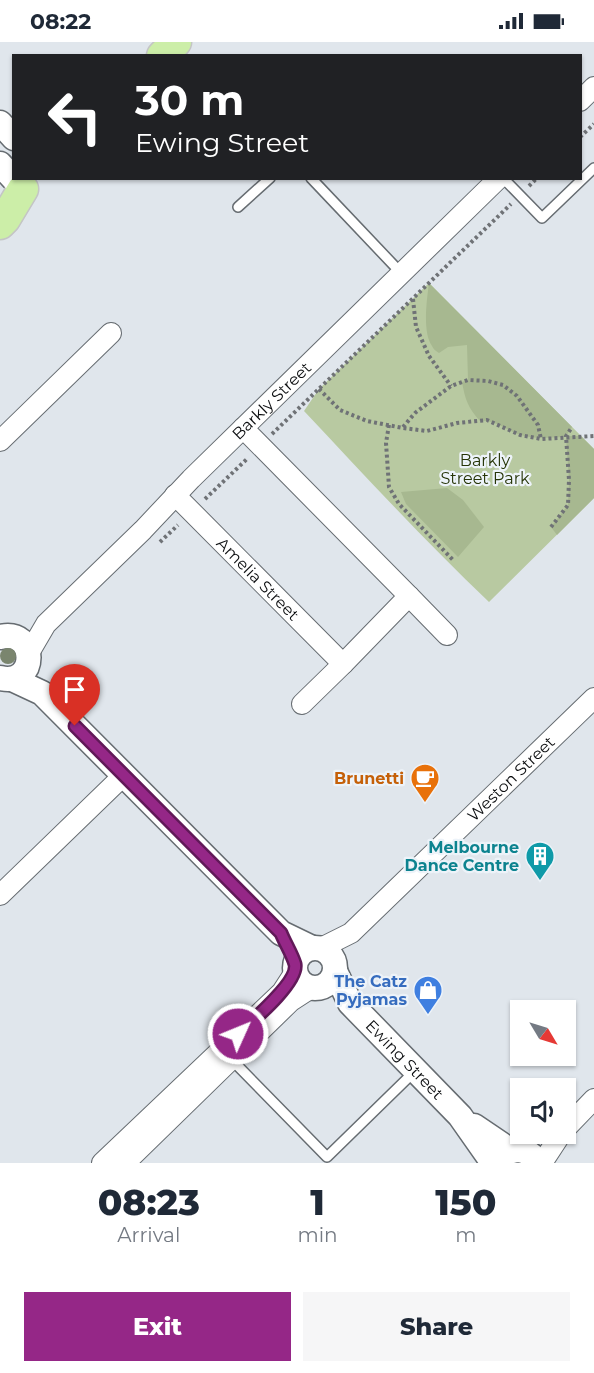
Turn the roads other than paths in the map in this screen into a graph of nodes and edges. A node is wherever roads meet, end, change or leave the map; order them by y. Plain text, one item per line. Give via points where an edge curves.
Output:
1 (176, 42) edge
2 (164, 54) edge
3 (594, 87) edge
4 (582, 99) edge
5 (0, 123) edge
6 (12, 136) edge
7 (0, 164) edge
8 (594, 168) edge
9 (12, 180) edge
10 (268, 180) edge
11 (313, 180) edge
12 (499, 180) edge
13 (503, 180) edge
14 (582, 180) edge
15 (582, 180) edge
16 (19, 189) edge
17 (238, 207) dead end
18 (0, 224) edge
19 (402, 274) junction
20 (111, 333) dead end
21 (243, 428) junction
22 (0, 441) edge
23 (175, 495) junction
24 (409, 596) junction
25 (46, 624) junction
26 (447, 635) dead end
27 (4, 636) edge
28 (29, 657) junction
29 (343, 664) junction
30 (4, 679) edge
31 (42, 693) junction
32 (594, 698) edge
33 (302, 704) dead end
34 (124, 775) junction
35 (0, 895) edge
36 (315, 968) junction
37 (232, 1060) junction
38 (416, 1070) junction
39 (594, 1099) edge
40 (576, 1117) edge
41 (538, 1144) edge
42 (541, 1144) edge
43 (131, 1150) edge
44 (518, 1159) edge
45 (102, 1163) edge

1 - 2 main road
3 - 4 street
5 - 6 street
7 - 9 street
8 - 14 lane
10 - 17 lane
11 - 19 lane
12 - 19 street, Barkly Street
13 - 15 lane via 542,218
16 - 18 main road
19 - 21 street, Barkly Street
20 - 22 street
21 - 23 street, Barkly Street
21 - 24 street
23 - 25 street, Barkly Street
23 - 29 street, Amelia Street
24 - 26 street
24 - 29 street
25 - 27 street, Barkly Street
25 - 28 street, Barkly Street
27 - 28 street via 23,642
28 - 30 street via 23,673
28 - 31 street, Ewing Street
29 - 33 street
30 - 31 street, Ewing Street
31 - 34 street, Ewing Street
32 - 36 street, Weston Street
34 - 35 street
34 - 36 street, Ewing Street
36 - 37 street, Weston Street via 291,1001
36 - 38 street, Ewing Street
36 - 43 street, Weston Street via 282,992
37 - 38 lane via 327,1157
37 - 43 street, Weston Street
38 - 44 street, Ewing Street via 460,1116
39 - 40 street
41 - 44 street
42 - 44 street
43 - 45 street, Weston Street

